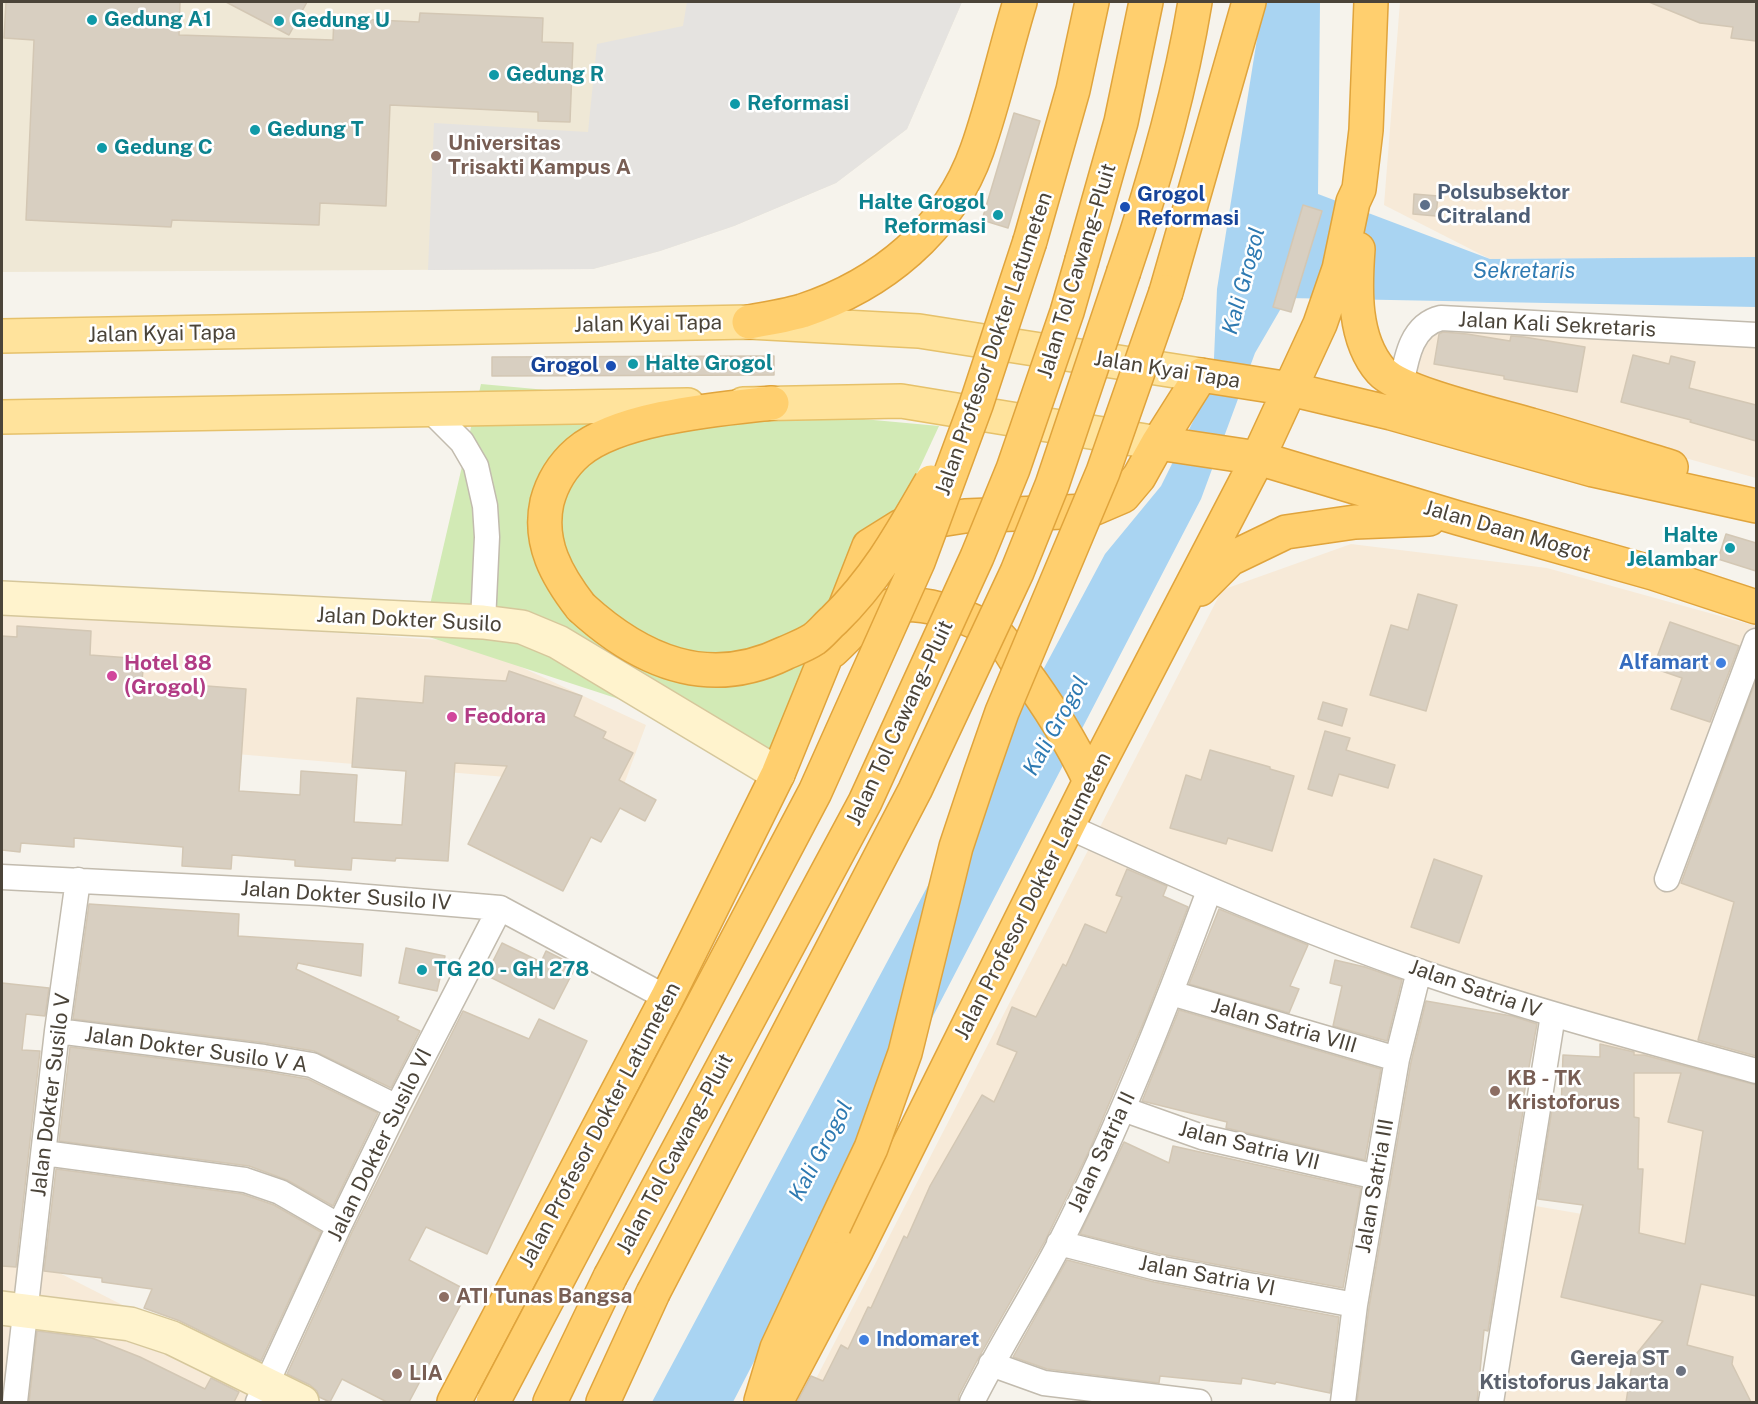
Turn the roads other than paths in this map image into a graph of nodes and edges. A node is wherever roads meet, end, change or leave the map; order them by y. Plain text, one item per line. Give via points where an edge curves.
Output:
1 (1020, 2) edge
2 (1092, 2) edge
3 (1146, 2) edge
4 (1195, 2) edge
5 (1249, 2) edge
6 (1371, 2) edge
7 (1358, 199) junction
8 (749, 322) junction
9 (1756, 335) edge
10 (2, 336) edge
11 (1205, 376) junction
12 (1401, 386) junction
13 (1290, 389) junction
14 (772, 403) junction
15 (976, 405) junction
16 (430, 410) junction
17 (2, 417) edge
18 (1164, 444) junction
19 (1258, 458) junction
20 (1753, 504) edge
21 (1458, 518) junction
22 (2, 598) edge
23 (1756, 607) edge
24 (1178, 610) junction
25 (483, 622) junction
26 (1756, 641) edge
27 (826, 656) junction
28 (1084, 767) junction
29 (778, 774) junction
30 (1067, 826) junction
31 (2, 877) edge
32 (1666, 879) dead end
33 (78, 880) junction
34 (1209, 891) junction
35 (500, 908) junction
36 (1419, 971) junction
37 (1171, 993) junction
38 (667, 998) junction
39 (1553, 1015) junction
40 (57, 1030) junction
41 (1397, 1059) junction
42 (1756, 1071) edge
43 (397, 1107) junction
44 (1124, 1109) junction
45 (44, 1153) junction
46 (1377, 1177) junction
47 (339, 1226) junction
48 (1059, 1243) junction
49 (1355, 1305) junction
50 (14, 1309) edge
51 (991, 1364) junction
52 (1042, 1393) edge
53 (263, 1394) edge
54 (15, 1402) edge
55 (302, 1402) edge
56 (454, 1402) edge
57 (493, 1402) edge
58 (550, 1402) edge
59 (603, 1402) edge
60 (761, 1402) edge
61 (776, 1402) edge
62 (972, 1402) edge
63 (1199, 1402) edge
64 (1343, 1402) edge
65 (1491, 1402) edge

1 - 8 highway via 977,151 946,211 926,235 861,286 801,311
2 - 15 highway, Jalan Profesor Dokter Latumeten, bridge via 1053,166
3 - 58 highway, Jalan Tol Cawang–Pluit, bridge via 1121,122 1067,312 1013,470 977,557 865,802 609,1277
4 - 59 highway, Jalan Tol Cawang–Pluit, bridge via 1187,52 1134,239 1059,465 1017,572 915,790 653,1293
5 - 60 highway, bridge via 1162,303 1103,472 1002,712 956,847 905,1053 871,1148 777,1348
6 - 7 highway via 1366,130
7 - 12 highway via 1355,288 1359,322 1373,360
7 - 13 highway, Jalan Profesor Dokter Latumeten via 1324,313
8 - 10 main road, Jalan Kyai Tapa
8 - 11 main road, Jalan Kyai Tapa via 919,331
9 - 12 street, Jalan Kali Sekretaris via 1441,318 1420,329 1410,348
11 - 13 highway, Jalan Kyai Tapa
11 - 18 highway, Jalan Profesor Dokter Latumeten
12 - 20 highway via 1674,468
13 - 19 highway, Jalan Profesor Dokter Latumeten
13 - 20 highway via 1593,470
14 - 15 highway, bridge via 696,412 601,438 578,452 561,471 544,515 545,539 553,564 581,607 627,644 663,661 699,670 732,670 770,661 814,639 858,596 889,556
14 - 16 main road
14 - 18 main road via 901,401
15 - 57 highway, Jalan Profesor Dokter Latumeten, bridge via 918,562 815,792
16 - 17 main road
16 - 25 street via 462,442 476,466 487,537
18 - 19 highway
18 - 27 highway, Jalan Profesor Dokter Latumeten via 1123,496 1088,511 965,516 901,526 869,546
19 - 21 highway, Jalan Daan Mogot
19 - 24 highway, Jalan Profesor Dokter Latumeten
21 - 23 highway, Jalan Daan Mogot via 1653,573
21 - 24 highway via 1355,522 1286,532 1230,559
22 - 25 street, Jalan Dokter Susilo
24 - 28 highway, Jalan Profesor Dokter Latumeten
25 - 29 street, Jalan Dokter Susilo via 522,627 558,642
26 - 32 street
27 - 28 highway via 876,611 906,603 927,605 972,621 1000,638
27 - 29 highway, Jalan Profesor Dokter Latumeten
28 - 30 highway, Jalan Profesor Dokter Latumeten
29 - 38 highway, Jalan Profesor Dokter Latumeten
30 - 34 street, Jalan Satria IV
30 - 61 highway, Jalan Profesor Dokter Latumeten via 857,1249
31 - 33 street, Jalan Dokter Susilo IV
33 - 35 street, Jalan Dokter Susilo IV via 320,893
33 - 40 street, Jalan Dokter Susilo V
34 - 36 street, Jalan Satria IV
34 - 37 street, Jalan Satria II
35 - 38 street, Jalan Dokter Susilo IV
35 - 43 street, Jalan Dokter Susilo VI
36 - 39 street, Jalan Satria IV
36 - 41 street, Jalan Satria III
37 - 41 street, Jalan Satria VIII
37 - 44 street, Jalan Satria II
38 - 56 highway, Jalan Profesor Dokter Latumeten
39 - 42 street
39 - 65 street, Jalan Satria IV
40 - 43 street, Jalan Dokter Susilo V A via 312,1065
40 - 45 street, Jalan Dokter Susilo V
41 - 46 street, Jalan Satria III
43 - 47 street, Jalan Dokter Susilo VI
44 - 46 street, Jalan Satria VII via 1202,1137
44 - 48 street, Jalan Satria II
45 - 47 street via 245,1180 280,1192
45 - 50 street, Jalan Dokter Susilo V
46 - 49 street, Jalan Satria III
47 - 53 street, Jalan Dokter Susilo VI
48 - 49 street, Jalan Satria VI via 1157,1268
48 - 51 street, Jalan Satria II
49 - 64 street, Jalan Satria III
50 - 53 street via 130,1324 172,1338
50 - 54 street, Jalan Dokter Susilo V
51 - 52 street
51 - 62 street, Jalan Satria II
52 - 63 street
53 - 55 street

